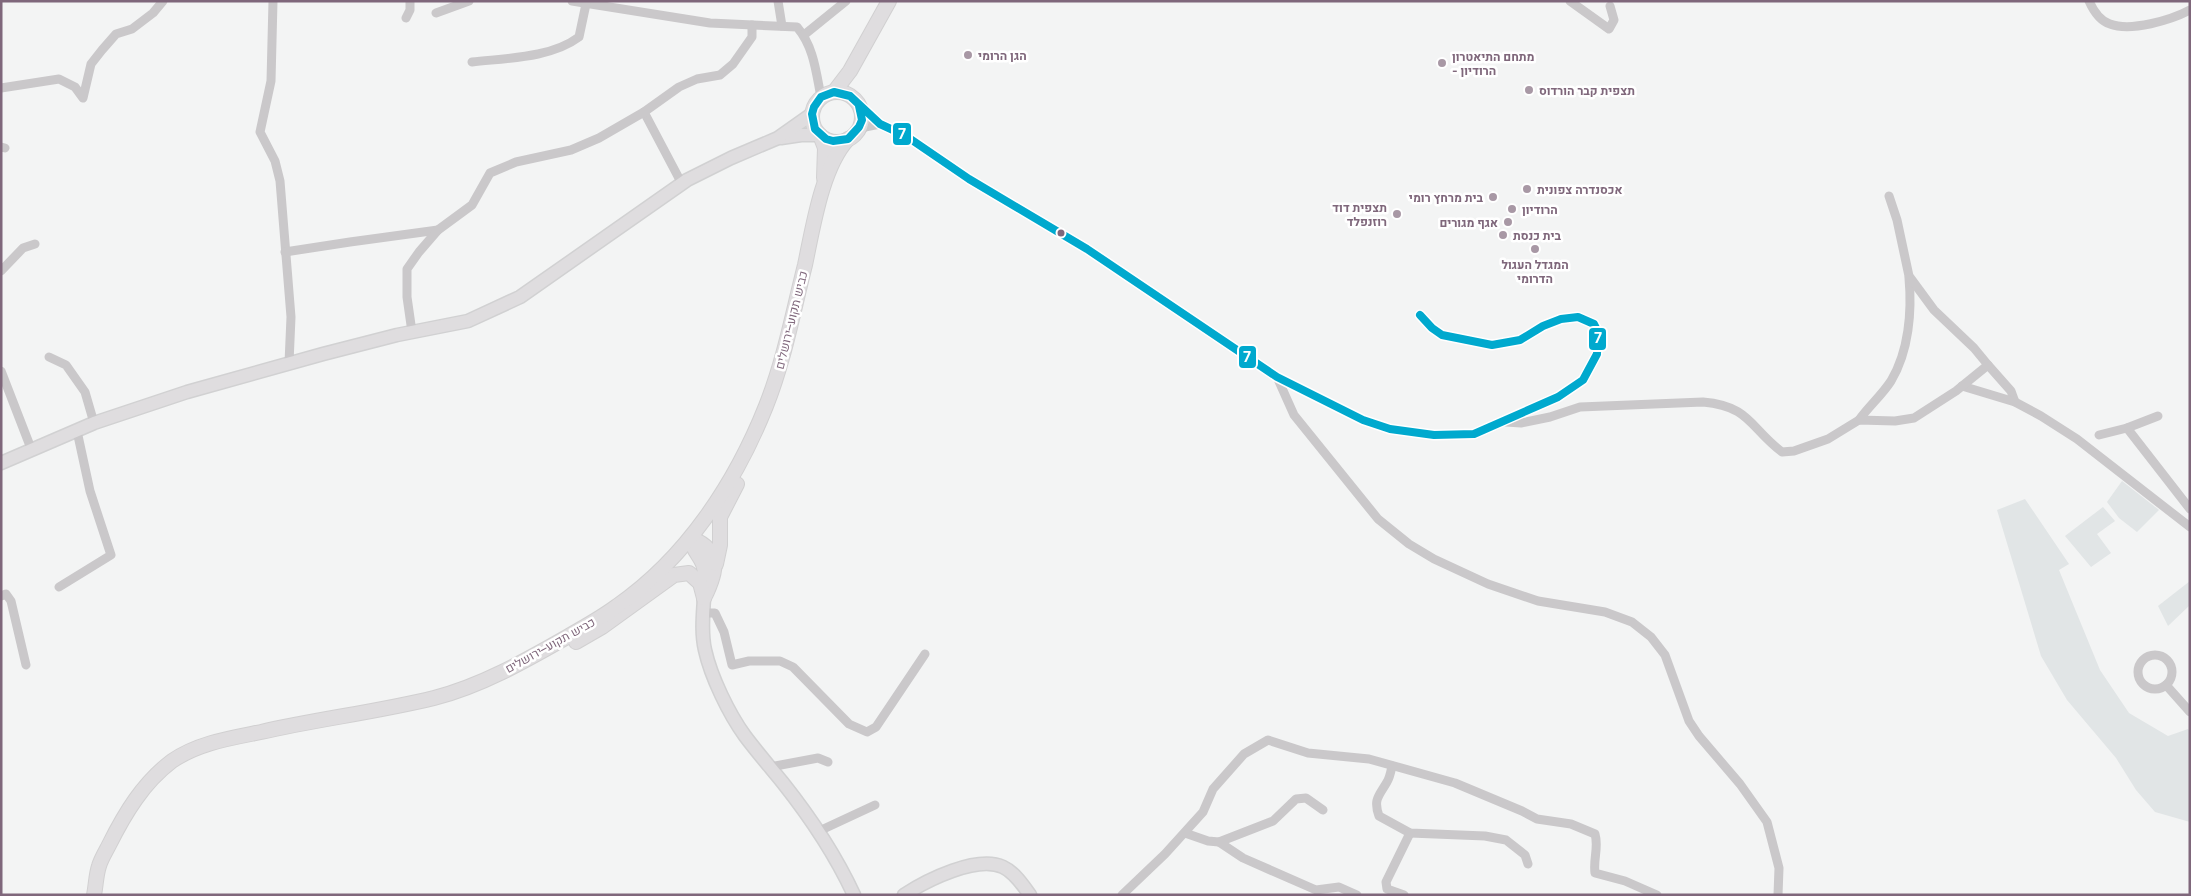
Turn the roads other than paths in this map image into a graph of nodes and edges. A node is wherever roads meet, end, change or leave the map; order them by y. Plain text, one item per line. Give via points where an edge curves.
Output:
1 (163, 1) edge
2 (273, 1) edge
3 (410, 1) edge
4 (469, 1) edge
5 (572, 1) edge
6 (778, 1) edge
7 (846, 1) edge
8 (889, 1) edge
9 (1570, 1) edge
10 (2089, 1) edge
11 (586, 4) junction
12 (1610, 6) dead end
13 (2190, 10) edge
14 (436, 13) dead end
15 (406, 18) dead end
16 (752, 25) junction
17 (782, 26) junction
18 (804, 35) junction
19 (472, 62) dead end
20 (850, 71) junction
21 (1, 88) edge
22 (828, 95) junction
23 (855, 101) junction
24 (644, 112) junction
25 (812, 114) junction
26 (880, 124) junction
27 (820, 135) junction
28 (852, 136) junction
29 (778, 138) junction
30 (682, 184) junction
31 (823, 187) junction
32 (1889, 196) dead end
33 (438, 230) junction
34 (35, 244) dead end
35 (285, 252) junction
36 (1, 271) edge
37 (1909, 276) junction
38 (1420, 315) dead end
39 (412, 332) junction
40 (49, 357) dead end
41 (289, 363) junction
42 (1988, 365) junction
43 (1, 370) edge
44 (1276, 377) junction
45 (1962, 386) junction
46 (2015, 402) junction
47 (2158, 416) dead end
48 (1859, 420) junction
49 (1506, 422) junction
50 (94, 423) junction
51 (758, 425) junction
52 (2127, 428) junction
53 (77, 431) junction
54 (2099, 435) dead end
55 (32, 451) junction
56 (1, 463) edge
57 (2190, 509) edge
58 (2190, 527) edge
59 (691, 538) junction
60 (716, 564) junction
61 (59, 587) dead end
62 (1, 596) edge
63 (704, 598) junction
64 (703, 613) junction
65 (925, 654) dead end
66 (534, 656) junction
67 (26, 665) dead end
68 (2166, 685) dead end
69 (2190, 712) edge
70 (828, 762) dead end
71 (1392, 766) junction
72 (770, 767) junction
73 (875, 805) dead end
74 (1323, 810) dead end
75 (817, 832) junction
76 (1185, 833) junction
77 (1410, 833) junction
78 (1219, 842) junction
79 (1528, 864) dead end
80 (94, 895) edge
81 (854, 895) edge
82 (904, 895) edge
83 (1030, 895) edge
84 (1122, 895) edge
85 (1357, 895) edge
86 (1404, 895) edge
87 (1657, 895) edge
88 (1778, 895) edge

1 - 21 street via 154,13 132,29 116,34 102,50 92,64 83,98 75,87 59,79
2 - 35 street via 271,80 260,132 275,161 280,181
3 - 15 street
4 - 14 street
5 - 11 street
6 - 17 street
7 - 18 street
8 - 20 main road
9 - 12 street via 1609,29 1614,20
10 - 13 street via 2101,19 2111,25 2160,23
11 - 16 street via 710,23
11 - 19 street via 579,37 570,44 534,54
16 - 17 street
16 - 24 street via 752,37 733,64 720,75 697,79 679,87
17 - 18 street via 797,27
18 - 22 street
20 - 22 main road
20 - 23 main road
22 - 23 main road
22 - 25 main road via 814,107
23 - 26 street
23 - 28 main road via 862,120
24 - 30 street
24 - 33 street via 571,150 516,162 490,173 472,205
25 - 27 main road
25 - 29 street
26 - 28 street via 865,127
26 - 44 street via 906,136 969,179 1087,249
27 - 28 main road via 833,141
27 - 29 street
27 - 31 main road, כביש תקוע–ירושלים via 825,148
28 - 31 main road, כביש תקוע–ירושלים via 841,146
29 - 30 street
30 - 39 street via 520,297 468,321
31 - 51 main road, כביש תקוע–ירושלים via 784,353
32 - 37 street
33 - 35 street
33 - 39 street via 407,269 406,297
34 - 36 street via 23,248
35 - 41 street via 291,317
37 - 42 street via 1934,310
37 - 48 street via 1911,304 1902,358 1892,380
38 - 49 street via 1442,335 1492,345 1520,340 1561,319 1578,317 1594,324 1598,332 1597,354 1583,380 1558,397
39 - 41 street
40 - 50 street via 66,364 86,392
41 - 50 street
42 - 45 street
42 - 46 street via 2011,390
43 - 55 street
44 - 49 street via 1340,410 1390,429 1434,435 1474,434
44 - 88 street via 1294,416 1378,519 1409,544 1434,560 1488,584 1538,600 1606,612 1632,622 1651,637 1665,655 1689,722 1767,822 1779,868
45 - 46 street
45 - 48 street via 1914,418
46 - 58 street via 2077,438
47 - 52 street
48 - 49 street via 1828,439 1782,452 1740,412 1721,404 1703,402 1580,407 1521,424
50 - 53 street
51 - 59 main road, כביש תקוע–ירושלים via 719,498
51 - 60 main road via 757,443 720,517
52 - 54 street
52 - 57 street
53 - 55 street
53 - 61 street via 90,491 111,555
55 - 56 street
59 - 60 main road via 702,542
59 - 63 main road via 692,548 706,571
59 - 66 main road, כביש תקוע–ירושלים via 654,576 618,606
60 - 63 main road
62 - 67 street via 6,594 10,601
63 - 64 street
63 - 66 main road via 700,583 689,573 674,575 602,627 553,656
64 - 65 street via 715,613 724,632 732,664 780,661 792,668 849,724 867,732 876,727
64 - 72 street via 705,650 712,672 744,735
66 - 80 main road, כביש תקוע–ירושלים via 480,682 437,697 212,742 174,760 145,785 123,818 99,866
68 - 69 street
70 - 72 street via 818,758
71 - 76 street via 1369,759 1308,753 1268,740 1244,754 1214,789 1204,812
71 - 77 street via 1376,806 1379,816
71 - 87 street via 1455,783 1537,819 1586,829 1595,834 1598,844 1595,873
72 - 75 street
73 - 75 street
74 - 78 street via 1306,798 1296,799 1273,821
75 - 81 street
76 - 78 street
76 - 84 street
77 - 79 street via 1506,840 1525,855
77 - 86 street via 1386,882 1387,889
78 - 85 street via 1243,858 1316,890 1339,887
82 - 83 street via 937,878 985,863 1004,867

